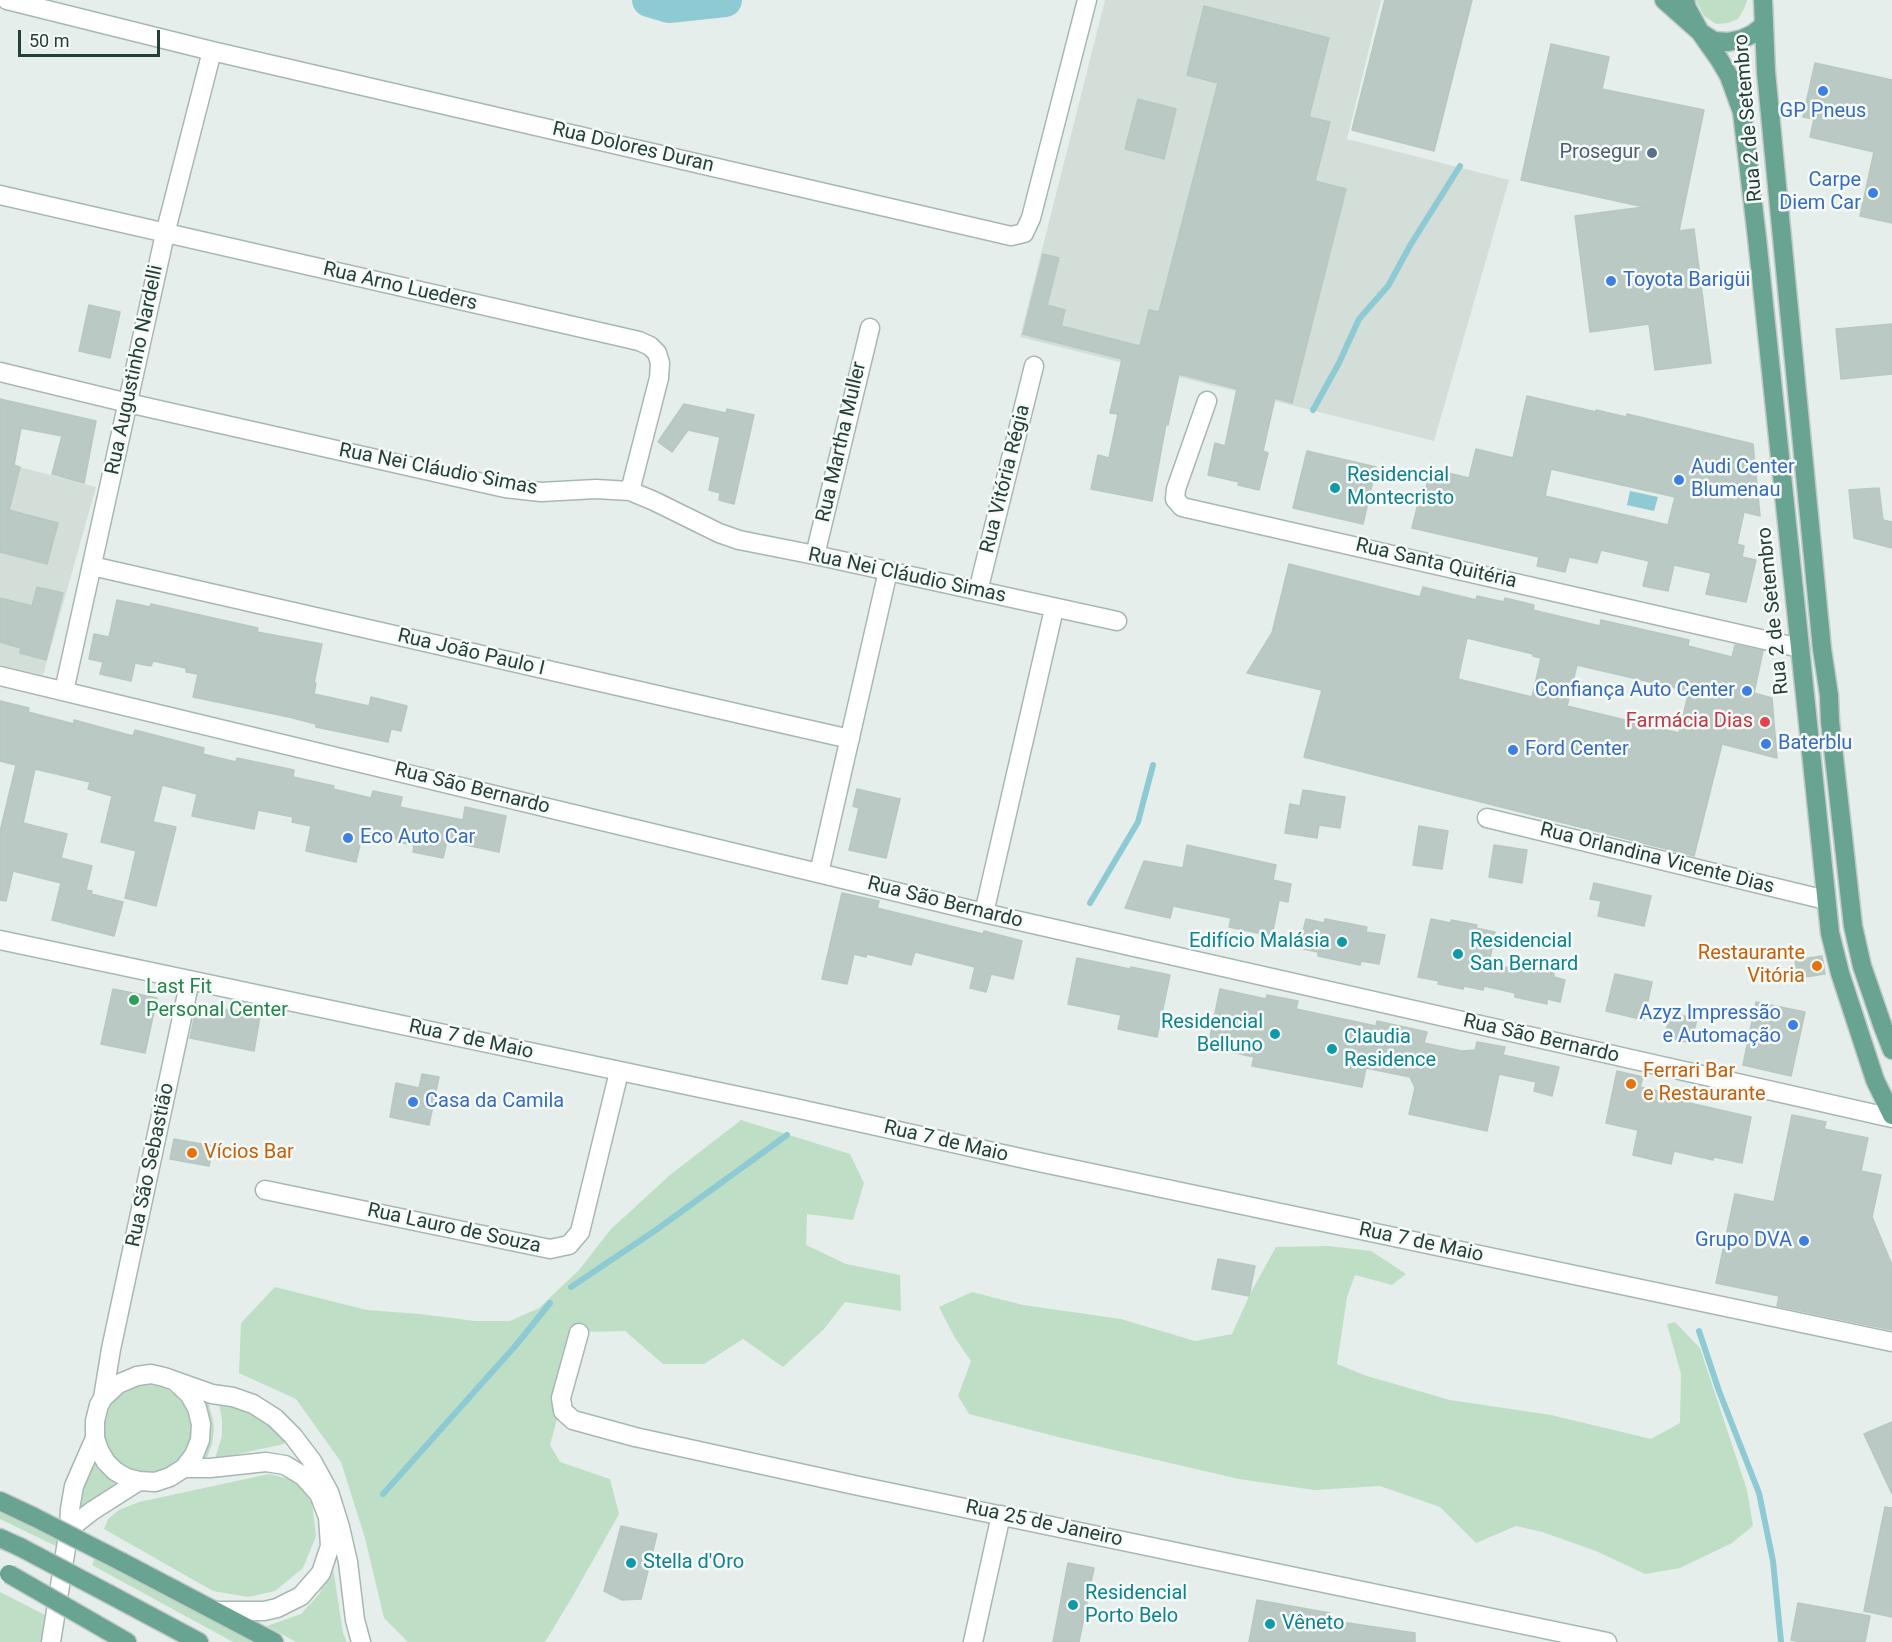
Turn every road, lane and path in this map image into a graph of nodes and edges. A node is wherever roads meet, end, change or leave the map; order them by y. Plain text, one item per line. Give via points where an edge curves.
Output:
1 (7, 0) edge
2 (1087, 0) edge
3 (1664, 0) edge
4 (1685, 0) edge
5 (1763, 0) edge
6 (1764, 25) junction
7 (1700, 32) junction
8 (212, 51) junction
9 (0, 195) edge
10 (165, 234) junction
11 (870, 328) dead end
12 (1034, 366) dead end
13 (0, 372) edge
14 (1207, 401) dead end
15 (128, 403) junction
16 (630, 491) junction
17 (815, 555) junction
18 (92, 566) junction
19 (888, 571) junction
20 (978, 591) junction
21 (1054, 609) junction
22 (1117, 621) dead end
23 (1800, 648) junction
24 (0, 675) edge
25 (64, 691) junction
26 (850, 739) junction
27 (1487, 818) dead end
28 (819, 873) junction
29 (1826, 900) junction
30 (984, 913) junction
31 (0, 940) edge
32 (190, 980) junction
33 (1892, 1050) edge
34 (619, 1072) junction
35 (1892, 1117) edge
36 (265, 1190) dead end
37 (579, 1333) dead end
38 (1892, 1342) edge
39 (111, 1349) junction
40 (137, 1376) junction
41 (177, 1383) junction
42 (104, 1398) junction
43 (95, 1438) junction
44 (184, 1468) junction
45 (139, 1481) junction
46 (0, 1501) edge
47 (1001, 1515) junction
48 (69, 1529) junction
49 (0, 1538) edge
50 (4, 1572) edge
51 (217, 1611) junction
52 (51, 1642) edge
53 (127, 1642) edge
54 (200, 1642) edge
55 (274, 1642) edge
56 (361, 1642) edge
57 (973, 1642) edge
58 (1607, 1642) edge

1 - 8 street, Rua Dolores Duran
2 - 8 street, Rua Dolores Duran via 1032,218 1024,232 1011,236
3 - 7 main road
4 - 7 main road, Rua 2 de Setembro
5 - 6 main road, Rua 2 de Setembro
6 - 7 main road via 1753,34 1728,42 1714,41
6 - 33 main road, Rua 2 de Setembro via 1822,649 1853,926 1862,966
7 - 23 main road, Rua 2 de Setembro via 1729,76 1742,112
8 - 10 street, Rua Augustinho Nardelli
9 - 10 street, Rua Arno Lueders
10 - 15 street, Rua Augustinho Nardelli
10 - 16 street, Rua Arno Lueders via 650,346 660,363 659,378
11 - 17 street, Rua Martha Muller
12 - 20 street, Rua Vitória Régia
13 - 15 street, Rua Nei Cláudio Simas
14 - 23 street, Rua Santa Quitéria via 1176,489 1175,499 1182,507
15 - 16 street, Rua Nei Cláudio Simas via 505,488 541,492
15 - 18 street, Rua Augustinho Nardelli
16 - 17 street, Rua Nei Cláudio Simas via 739,540
17 - 19 street, Rua Nei Cláudio Simas
18 - 25 street, Rua Augustinho Nardelli
18 - 26 street, Rua João Paulo I
19 - 20 street, Rua Nei Cláudio Simas
19 - 26 street
20 - 21 street, Rua Nei Cláudio Simas
21 - 22 street, Rua Nei Cláudio Simas
21 - 30 street
23 - 29 main road, Rua 2 de Setembro
24 - 25 street, Rua São Bernardo
25 - 28 street, Rua São Bernardo
26 - 28 street
27 - 29 street, Rua Orlandina Vicente Dias
28 - 30 street, Rua São Bernardo
29 - 35 main road, Rua 2 de Setembro via 1840,973 1875,1080
30 - 35 street, Rua São Bernardo
31 - 32 street, Rua 7 de Maio
32 - 34 street, Rua 7 de Maio
32 - 39 street, Rua São Sebastião
34 - 36 street, Rua Lauro de Souza via 580,1232 569,1245 550,1249
34 - 38 street, Rua 7 de Maio
37 - 47 street, Rua 25 de Janeiro via 561,1398 564,1411 573,1420
39 - 40 street via 122,1366
39 - 42 street, Rua São Sebastião
40 - 41 street via 151,1374
40 - 42 street via 118,1384
41 - 44 street via 189,1394 201,1424 200,1440
41 - 56 street via 253,1404 275,1418 312,1461 329,1492 340,1527
42 - 43 street via 95,1421
43 - 45 street via 106,1462 115,1471
43 - 48 street via 74,1486
44 - 45 street via 155,1482
44 - 51 street via 266,1462 285,1465 303,1476 319,1494 328,1518 330,1546 321,1573 301,1596 264,1611
45 - 48 street
46 - 51 main road, bridge
47 - 57 street
47 - 58 street, Rua 25 de Janeiro
48 - 52 street
49 - 54 main road, bridge
50 - 53 main road, bridge
51 - 55 main road

